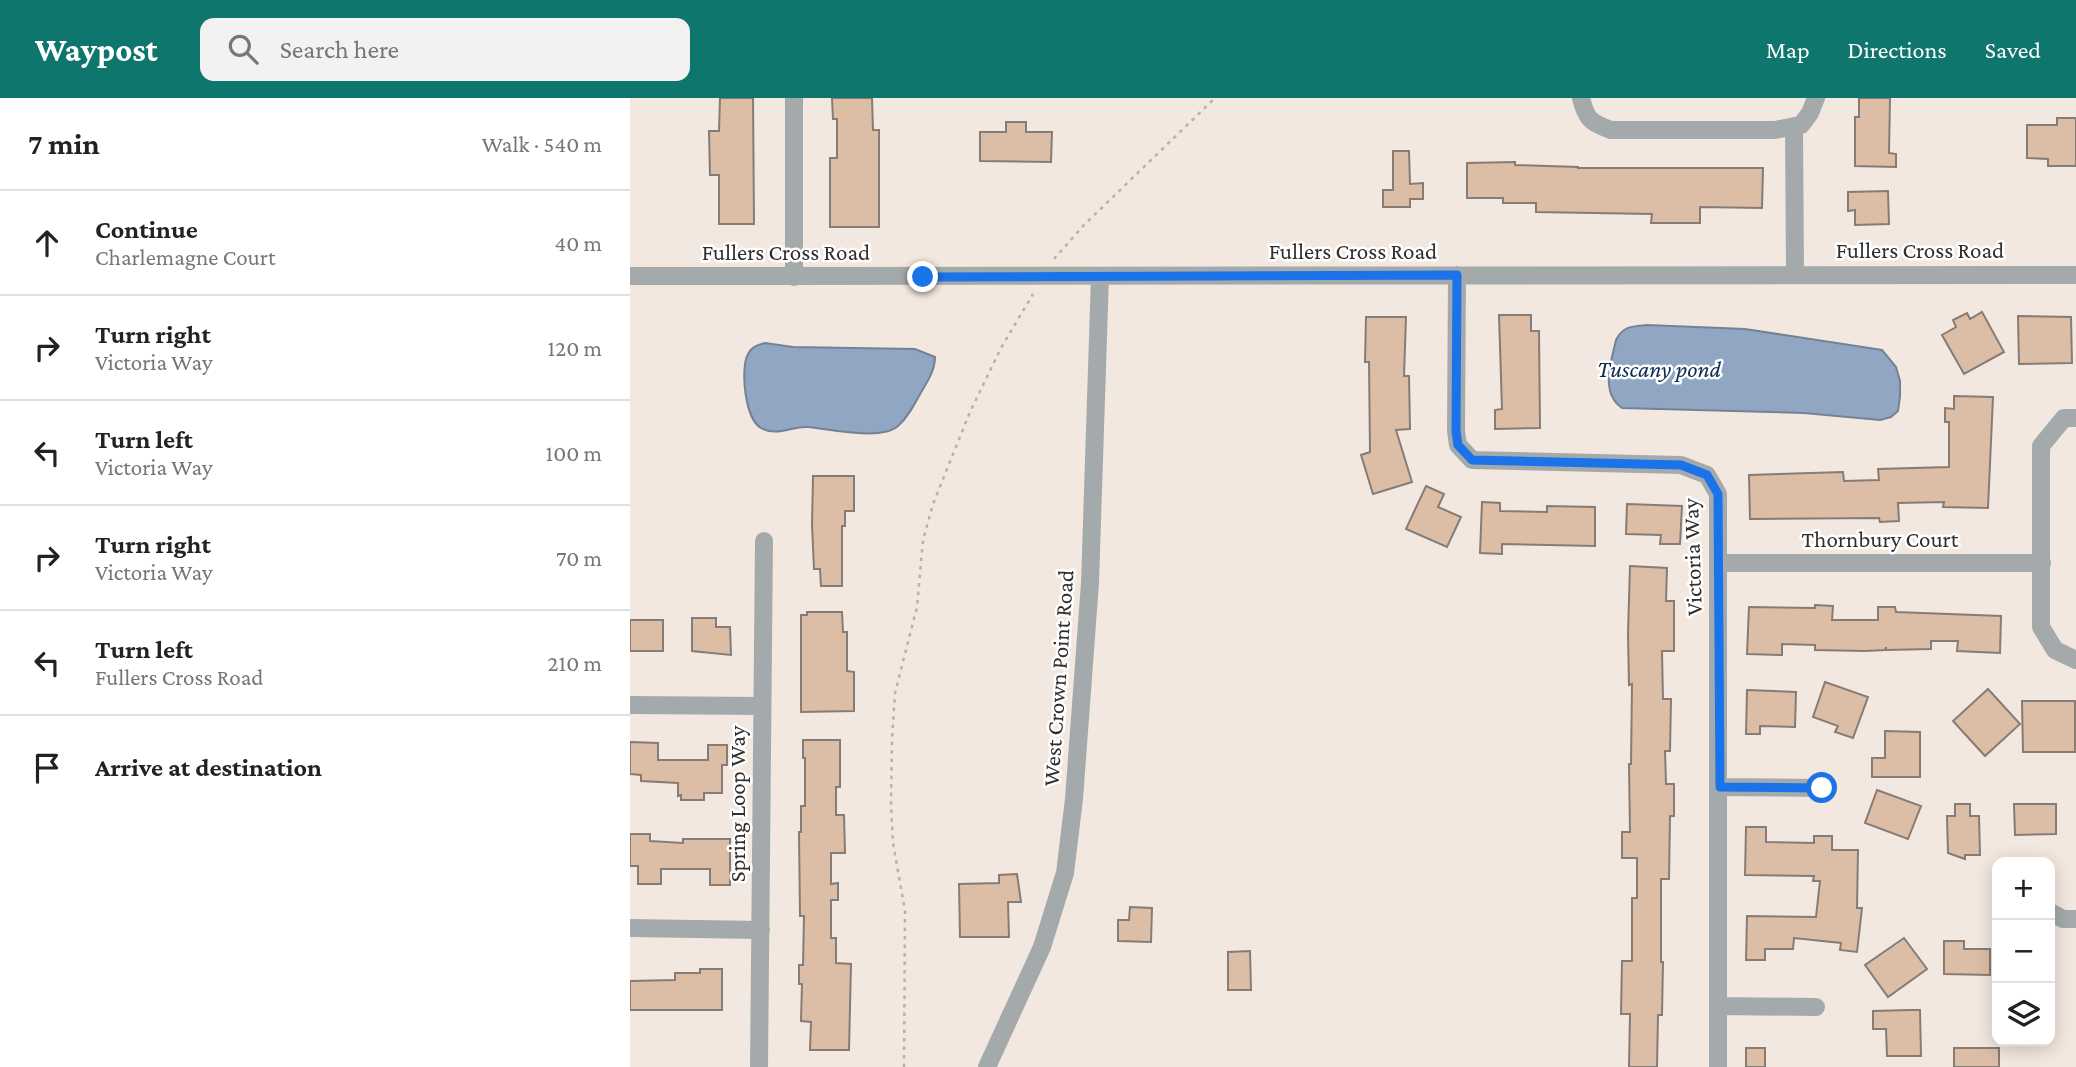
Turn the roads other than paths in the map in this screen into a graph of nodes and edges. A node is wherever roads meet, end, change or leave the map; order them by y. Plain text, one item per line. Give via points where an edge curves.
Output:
1 (794, 98) edge
2 (1581, 98) edge
3 (1816, 98) edge
4 (1794, 126) junction
5 (1795, 274) junction
6 (1457, 275) junction
7 (2076, 275) edge
8 (630, 276) edge
9 (1100, 276) junction
10 (794, 277) junction
11 (2076, 418) edge
12 (764, 541) dead end
13 (2042, 563) junction
14 (1718, 564) junction
15 (2076, 660) edge
16 (630, 705) edge
17 (762, 706) junction
18 (1720, 787) junction
19 (1822, 788) dead end
20 (2055, 915) edge
21 (2076, 919) edge
22 (630, 928) edge
23 (761, 930) junction
24 (1718, 1006) junction
25 (1816, 1007) dead end
26 (759, 1067) edge
27 (986, 1067) edge
28 (1718, 1067) edge

1 - 10 street
2 - 4 street via 1594,124 1611,130 1775,130
3 - 4 street via 1801,125
4 - 5 street
5 - 6 street, Fullers Cross Road
5 - 7 street, Fullers Cross Road
6 - 9 street, Fullers Cross Road
6 - 14 street, Victoria Way via 1458,445 1472,460 1681,465 1707,475 1718,494
8 - 10 street, Fullers Cross Road
9 - 10 street, Fullers Cross Road
9 - 27 street, West Crown Point Road via 1090,583 1065,873 1042,947
11 - 13 street via 2064,418 2040,446
12 - 17 street, Spring Loop Way
13 - 14 street, Thornbury Court
13 - 15 street via 2041,626 2055,650
14 - 18 street, Victoria Way
16 - 17 street
17 - 23 street, Spring Loop Way
18 - 19 street
18 - 24 street, Victoria Way
20 - 21 street
22 - 23 street
23 - 26 street, Spring Loop Way
24 - 25 street
24 - 28 street, Victoria Way

